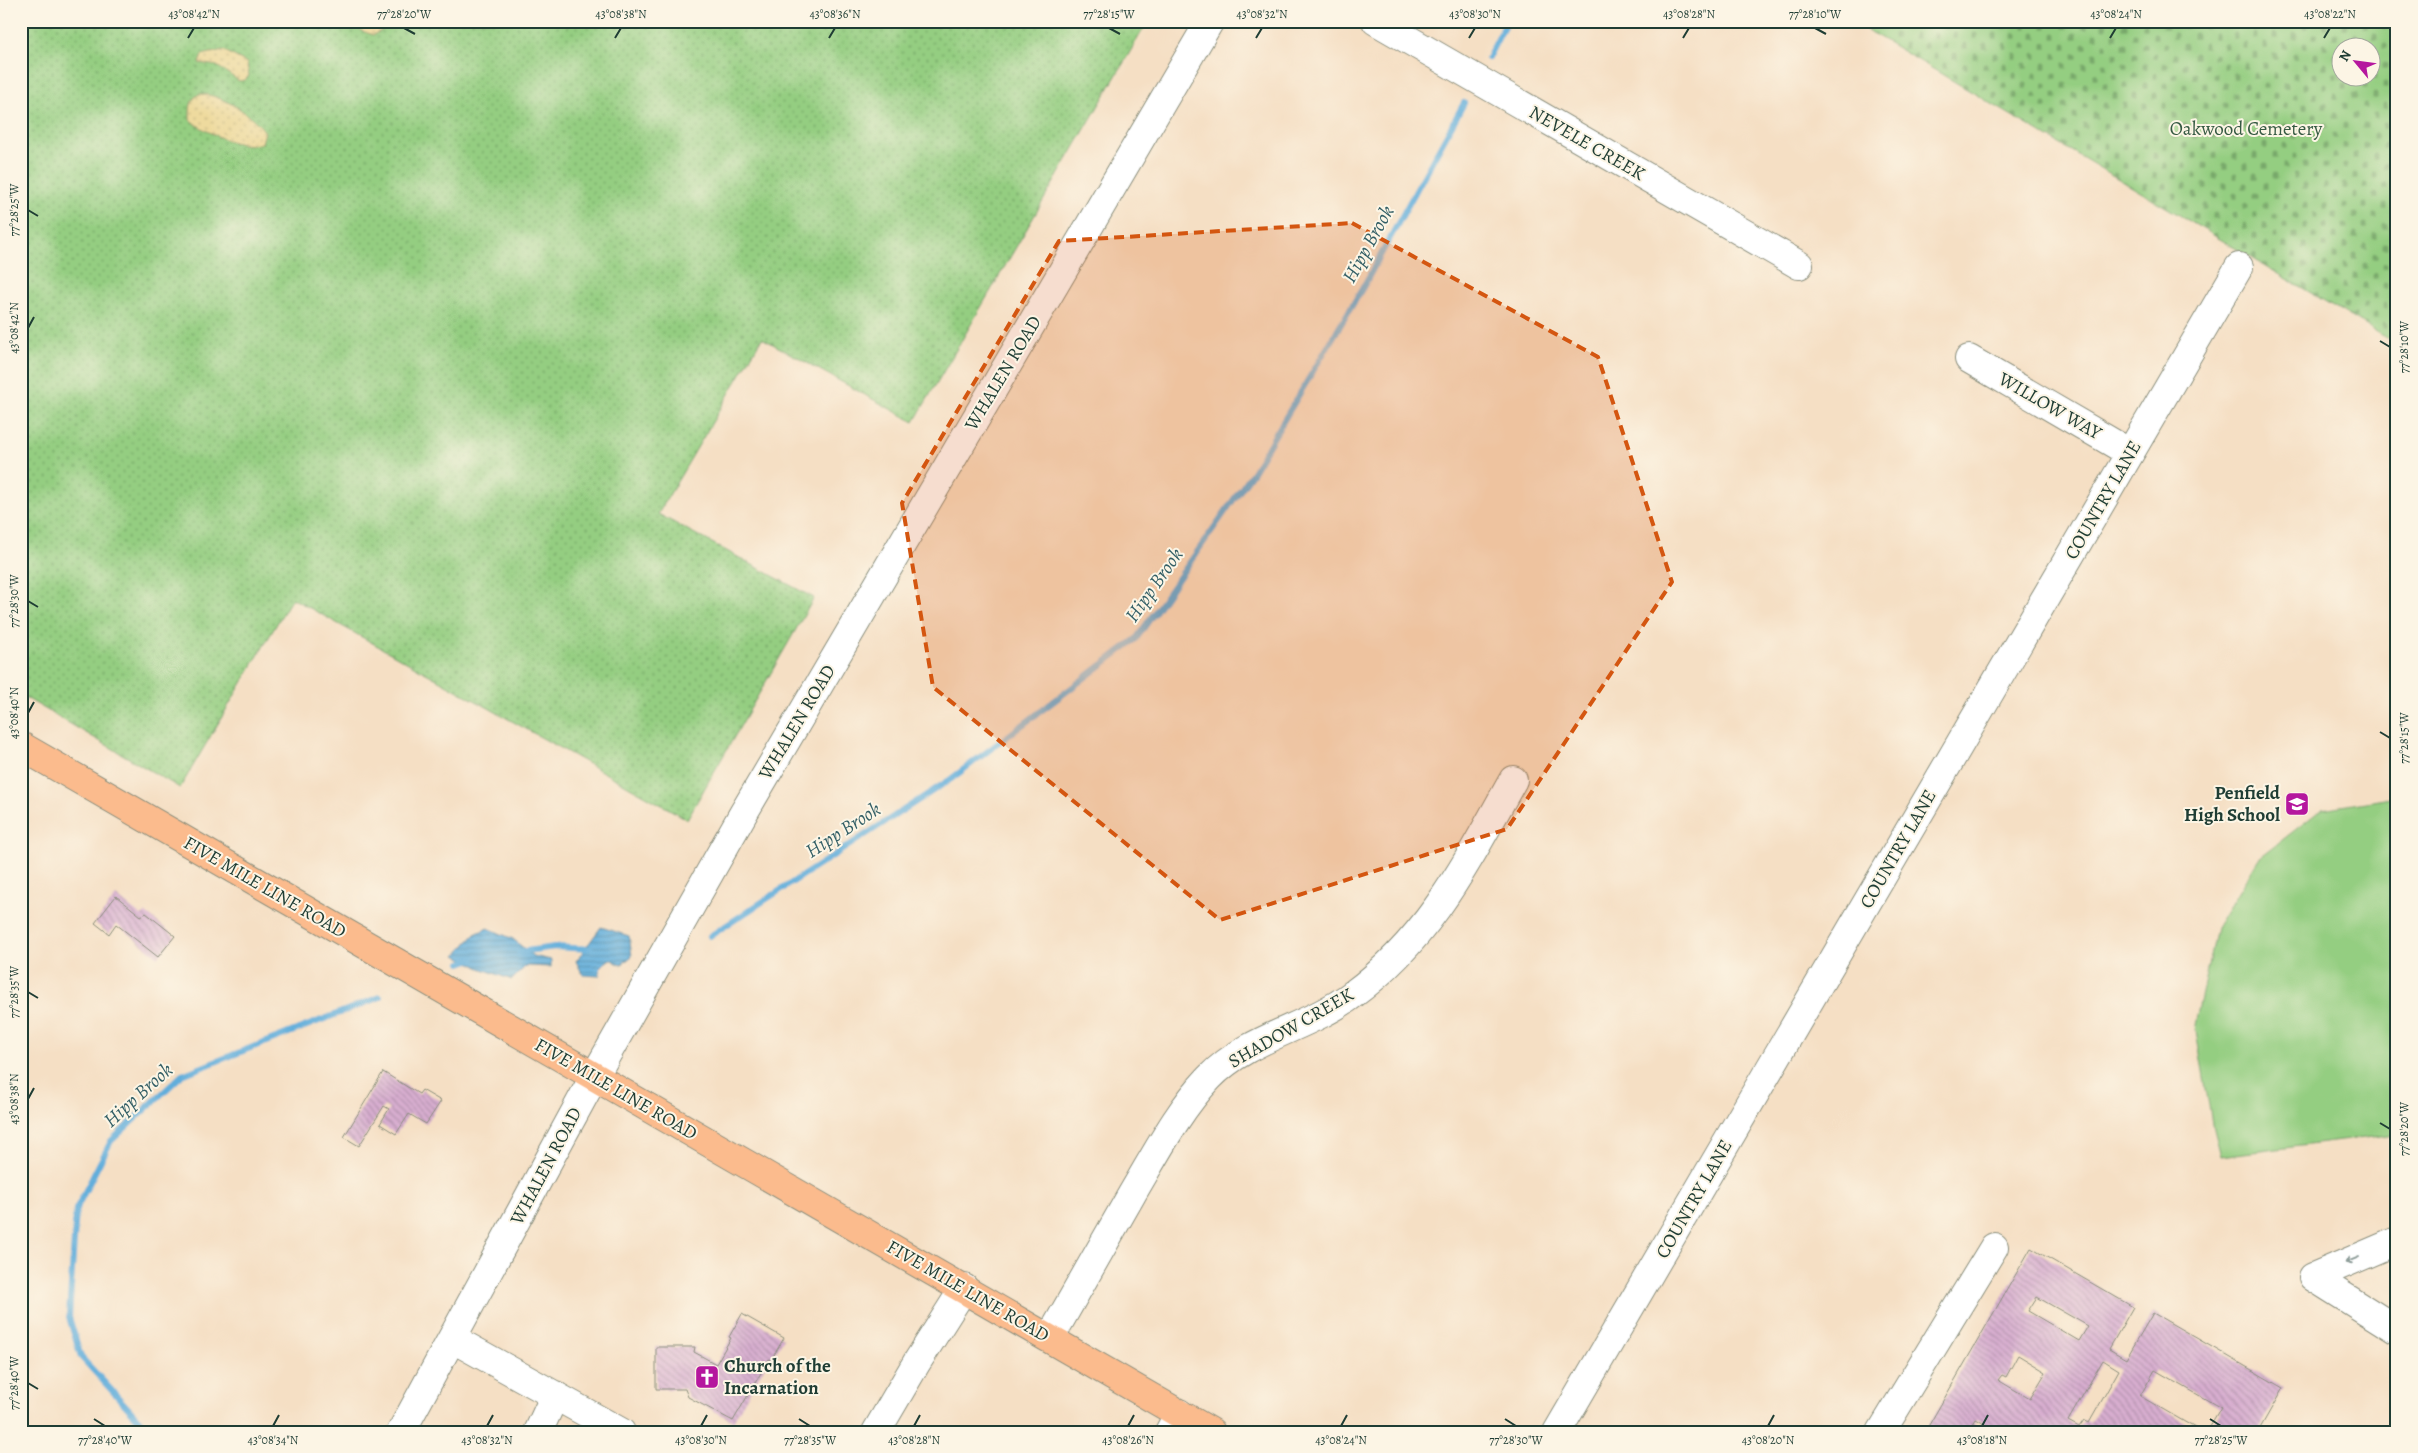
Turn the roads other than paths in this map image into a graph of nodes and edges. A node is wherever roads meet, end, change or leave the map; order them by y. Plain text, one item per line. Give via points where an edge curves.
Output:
1 (1210, 21) edge
2 (1376, 21) edge
3 (1798, 265) dead end
4 (2239, 267) dead end
5 (1969, 359) dead end
6 (2130, 453) junction
7 (21, 746) edge
8 (1513, 780) dead end
9 (594, 1077) junction
10 (2397, 1241) edge
11 (1994, 1247) dead end
12 (964, 1288) junction
13 (2397, 1330) edge
14 (1050, 1338) junction
15 (453, 1339) junction
16 (555, 1395) junction
17 (1174, 1422) edge
18 (616, 1430) edge
19 (401, 1432) edge
20 (538, 1432) edge
21 (876, 1432) edge
22 (1211, 1432) edge
23 (1557, 1432) edge
24 (1880, 1432) edge

1 - 9 street, WHALEN ROAD via 748,805
2 - 3 street, NEVELE CREEK
4 - 6 street, COUNTRY LANE
5 - 6 street, WILLOW WAY
6 - 23 street, COUNTRY LANE
7 - 9 main road, FIVE MILE LINE ROAD
8 - 14 street, SHADOW CREEK via 1450,892 1419,934 1386,967 1351,996 1233,1059 1211,1076 1190,1100
9 - 12 main road, FIVE MILE LINE ROAD
9 - 15 street, WHALEN ROAD
10 -> 13 street via 2313,1277
11 - 24 street
12 - 14 main road, FIVE MILE LINE ROAD
12 - 21 street
14 - 17 main road, FIVE MILE LINE ROAD
15 - 16 street
15 - 19 street, WHALEN ROAD
16 - 18 street
16 - 20 street
17 - 22 main road, FIVE MILE LINE ROAD

